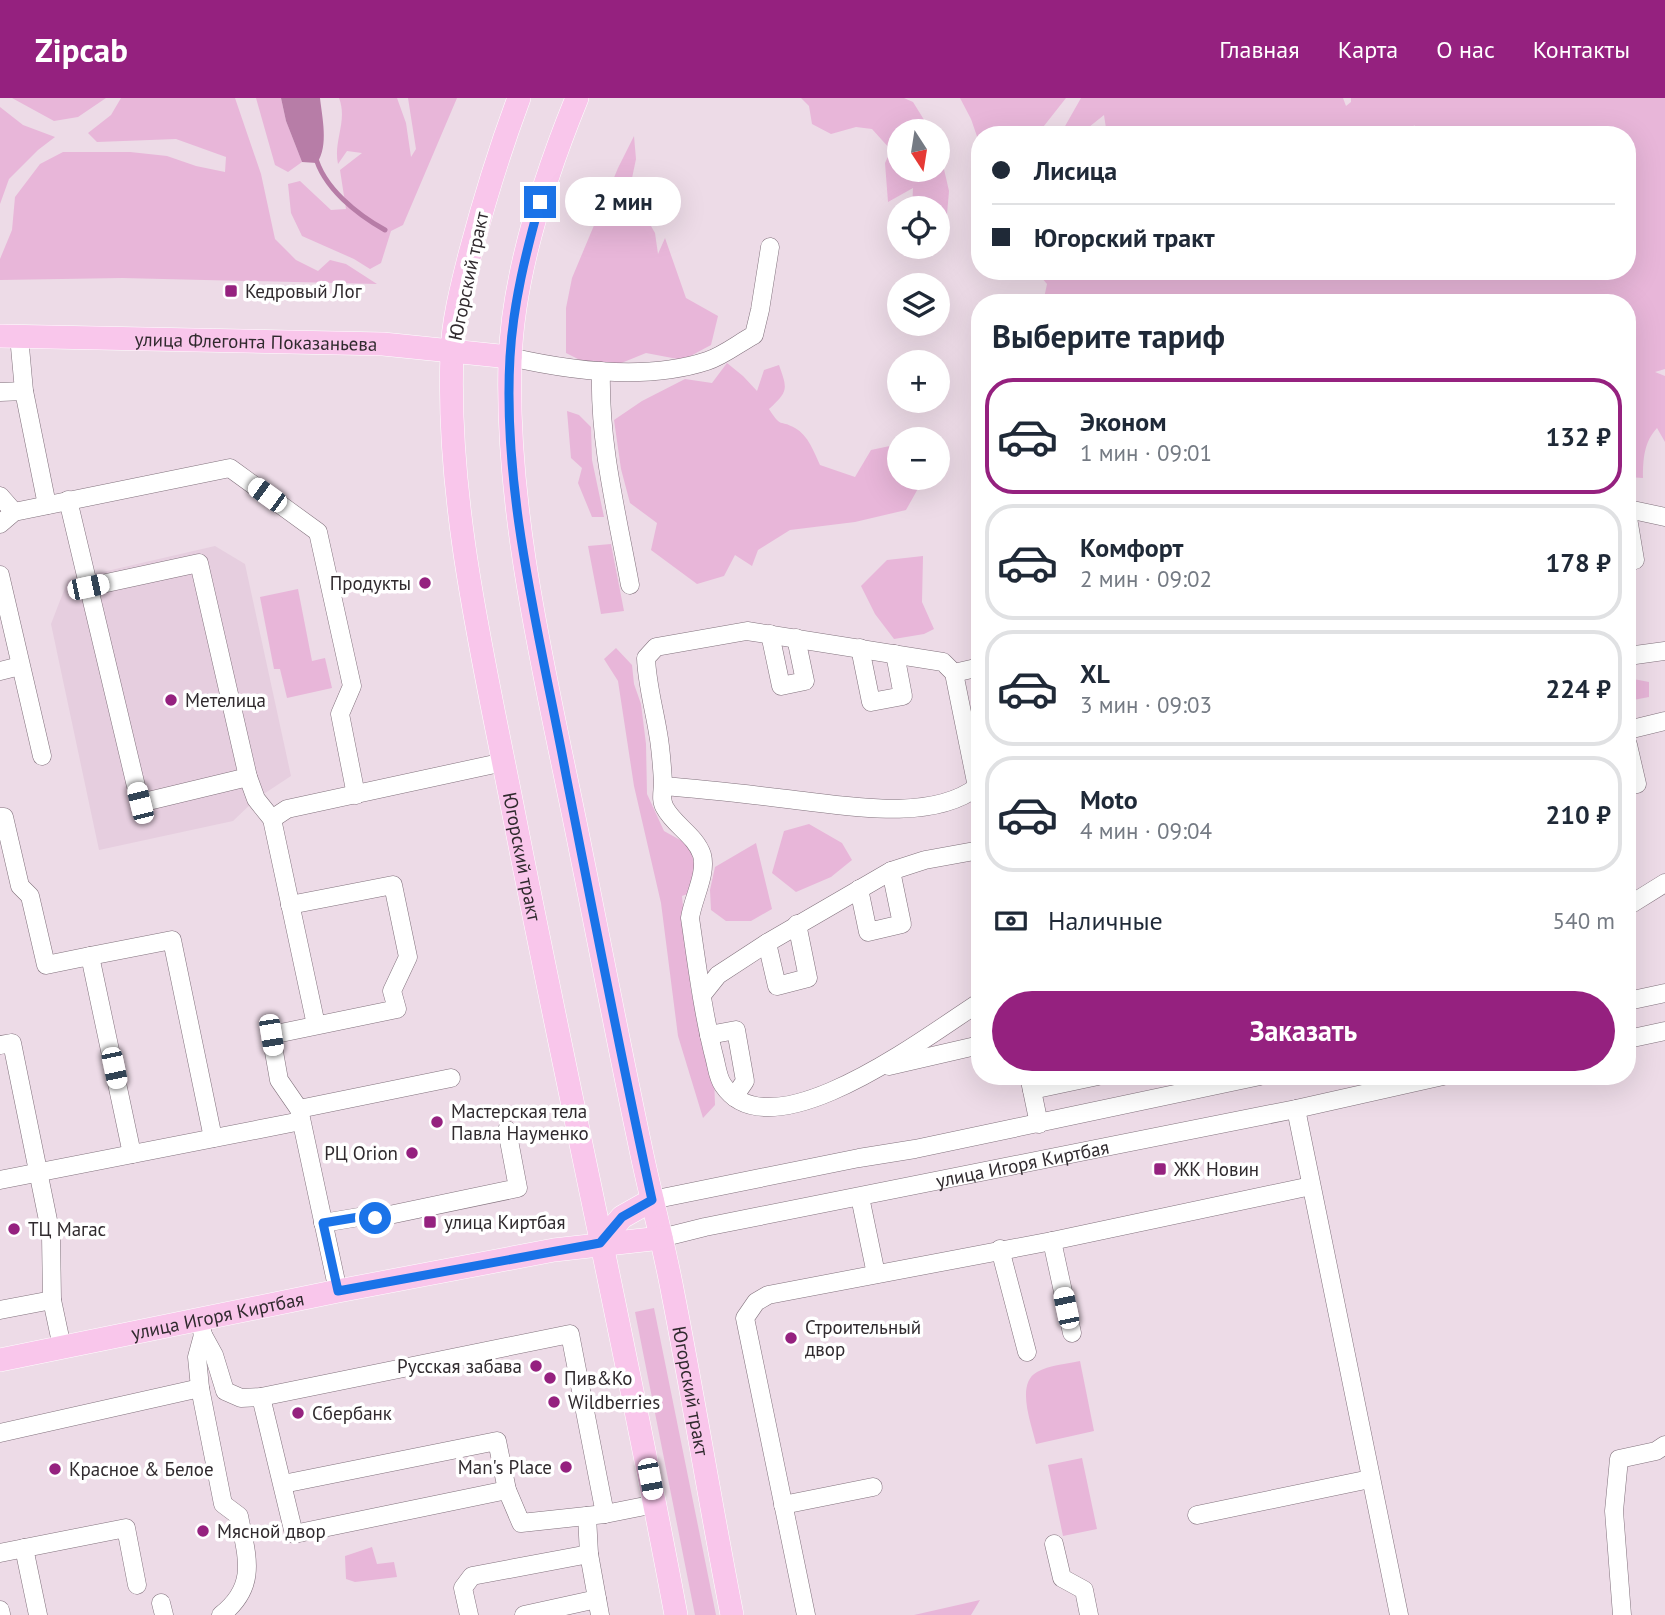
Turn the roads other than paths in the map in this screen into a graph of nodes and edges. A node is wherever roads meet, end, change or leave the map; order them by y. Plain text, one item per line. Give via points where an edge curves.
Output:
1 (519, 98) edge
2 (577, 98) edge
3 (770, 247) dead end
4 (10, 336) edge
5 (452, 350) junction
6 (510, 357) junction
7 (601, 371) junction
8 (24, 391) junction
9 (0, 392) edge
10 (0, 496) edge
11 (68, 500) junction
12 (47, 505) junction
13 (1636, 511) edge
14 (1665, 517) edge
15 (7, 518) edge
16 (630, 585) dead end
17 (1, 587) edge
18 (88, 587) junction
19 (770, 634) junction
20 (796, 638) junction
21 (860, 648) junction
22 (1665, 651) edge
23 (895, 654) junction
24 (1636, 655) edge
25 (20, 666) junction
26 (971, 669) edge
27 (0, 671) edge
28 (954, 673) junction
29 (1665, 721) edge
30 (1636, 728) edge
31 (42, 756) dead end
32 (971, 757) edge
33 (504, 762) junction
34 (248, 777) junction
35 (663, 786) junction
36 (971, 791) edge
37 (356, 794) junction
38 (0, 817) edge
39 (272, 819) junction
40 (971, 855) edge
41 (891, 871) junction
42 (1665, 883) edge
43 (859, 889) junction
44 (1636, 901) edge
45 (290, 905) junction
46 (797, 924) junction
47 (767, 943) junction
48 (90, 956) junction
49 (1665, 993) edge
50 (702, 995) junction
51 (1636, 999) edge
52 (971, 1009) edge
53 (316, 1025) junction
54 (1665, 1031) edge
55 (709, 1035) junction
56 (1636, 1037) edge
57 (0, 1045) edge
58 (971, 1046) edge
59 (915, 1052) junction
60 (451, 1077) dead end
61 (1031, 1085) edge
62 (1219, 1085) edge
63 (1403, 1085) edge
64 (734, 1097) junction
65 (1296, 1109) junction
66 (300, 1115) junction
67 (1039, 1124) junction
68 (507, 1130) dead end
69 (213, 1138) junction
70 (132, 1154) junction
71 (38, 1172) junction
72 (0, 1180) edge
73 (1311, 1186) junction
74 (860, 1197) junction
75 (652, 1200) junction
76 (323, 1223) junction
77 (661, 1238) junction
78 (1052, 1241) junction
79 (600, 1243) junction
80 (1000, 1249) junction
81 (876, 1274) junction
82 (338, 1291) junction
83 (52, 1300) junction
84 (0, 1310) edge
85 (201, 1327) junction
86 (1072, 1333) dead end
87 (62, 1348) junction
88 (1027, 1352) dead end
89 (0, 1360) edge
90 (200, 1388) junction
91 (261, 1397) junction
92 (0, 1433) edge
93 (1665, 1445) edge
94 (1370, 1479) junction
95 (283, 1484) junction
96 (873, 1486) dead end
97 (507, 1490) junction
98 (655, 1504) junction
99 (783, 1505) junction
100 (596, 1515) junction
101 (1197, 1515) dead end
102 (1054, 1544) dead end
103 (24, 1549) junction
104 (0, 1553) edge
105 (589, 1554) junction
106 (137, 1585) dead end
107 (599, 1607) edge
108 (38, 1615) edge
109 (221, 1615) edge
110 (469, 1615) edge
111 (524, 1615) edge
112 (676, 1615) edge
113 (732, 1615) edge
114 (806, 1615) edge
115 (1089, 1615) edge
116 (1399, 1615) edge
117 (1622, 1615) edge

1 - 5 main road, Югорский тракт via 474,239
2 - 6 main road, Югорский тракт via 533,226
3 - 7 street via 754,335 708,361 662,371
4 - 5 main road, улица Флегонта Показаньева via 383,344
4 - 8 street
5 - 6 main road, улица Флегонта Показаньева
5 - 33 main road, Югорский тракт via 458,502
6 - 7 street
6 - 75 main road, Югорский тракт via 512,445 524,556
7 - 16 street via 606,456
8 - 9 street
8 - 12 street
10 - 15 street
11 - 12 street
11 - 18 street
11 - 37 street via 230,468 318,533 352,686 340,714
12 - 15 street
13 - 14 street
17 - 25 street
18 - 34 street via 199,563
18 - 34 street via 140,803
19 - 20 street
19 - 20 street via 781,686 805,681
19 - 35 street via 747,631 656,647 646,658
20 - 21 street
21 - 23 street
21 - 23 street via 870,702 903,696
22 - 24 street
23 - 28 street via 943,662
25 - 27 street
25 - 31 street
26 - 28 street
28 - 32 street
29 - 30 street
33 - 37 street
33 - 79 main road, Югорский тракт
34 - 39 street via 256,799
35 - 36 street via 875,809 935,805
35 - 50 street via 666,811 702,855 702,880 692,900 690,918
37 - 39 street via 287,809
38 - 48 street via 4,817 20,886 30,896 46,965
39 - 45 street
40 - 41 street via 925,860
41 - 43 street
41 - 43 street via 902,924 868,932
42 - 44 street
43 - 46 street
45 - 53 street
45 - 53 street via 393,885 408,957 392,991 397,1009
46 - 47 street
46 - 47 street via 808,978 777,986
47 - 50 street via 718,975
48 - 69 street via 172,940
48 - 70 street
49 - 51 street
50 - 55 street
52 - 59 street
53 - 66 street via 271,1035 279,1080
54 - 56 street
55 - 64 street via 721,1083
55 - 64 street via 736,1030 745,1081
57 - 71 street via 12,1042
58 - 59 street
59 - 64 street via 798,1105 751,1107
60 - 66 street
61 - 67 street
62 - 67 street, улица Игоря Киртбая
63 - 65 street, улица Игоря Киртбая
65 - 73 street
65 - 74 street, улица Игоря Киртбая
66 - 69 street
66 - 76 street
67 - 75 street, улица Игоря Киртбая
68 - 76 street via 519,1188 375,1218
69 - 70 street
70 - 71 street
71 - 72 street
71 - 83 street via 51,1235
73 - 78 street
73 - 94 street
74 - 77 street, улица Игоря Киртбая
74 - 81 street
75 - 77 main road, Югорский тракт
75 - 79 main road, улица Игоря Киртбая via 622,1217
76 - 82 street
77 - 79 main road, улица Игоря Киртбая
77 - 113 main road, Югорский тракт
78 - 80 street
78 - 86 street
79 - 82 main road, улица Игоря Киртбая
79 - 98 main road, Югорский тракт
80 - 81 street
80 - 88 street
81 - 99 street via 768,1295 756,1302 745,1318
82 - 85 main road, улица Игоря Киртбая
83 - 84 street
83 - 87 street
85 - 87 main road, улица Игоря Киртбая
85 - 90 street via 197,1357
85 - 91 street via 225,1391 241,1398
87 - 89 main road, улица Игоря Киртбая
90 - 92 street
90 - 109 street via 223,1504 239,1516 247,1560 245,1588
91 - 95 street
91 - 100 street via 570,1334
93 - 117 street via 1619,1459 1614,1511
94 - 101 street
94 - 116 street
95 - 97 street via 294,1534
95 - 97 street via 498,1441
96 - 99 street
97 - 100 street via 521,1523
98 - 100 street
98 - 112 main road, Югорский тракт
99 - 114 street
100 - 105 street
102 - 115 street via 1062,1577 1084,1590
103 - 104 street
103 - 106 street via 126,1528
103 - 108 street
105 - 107 street
105 - 110 street via 472,1576 463,1588
107 - 111 street

